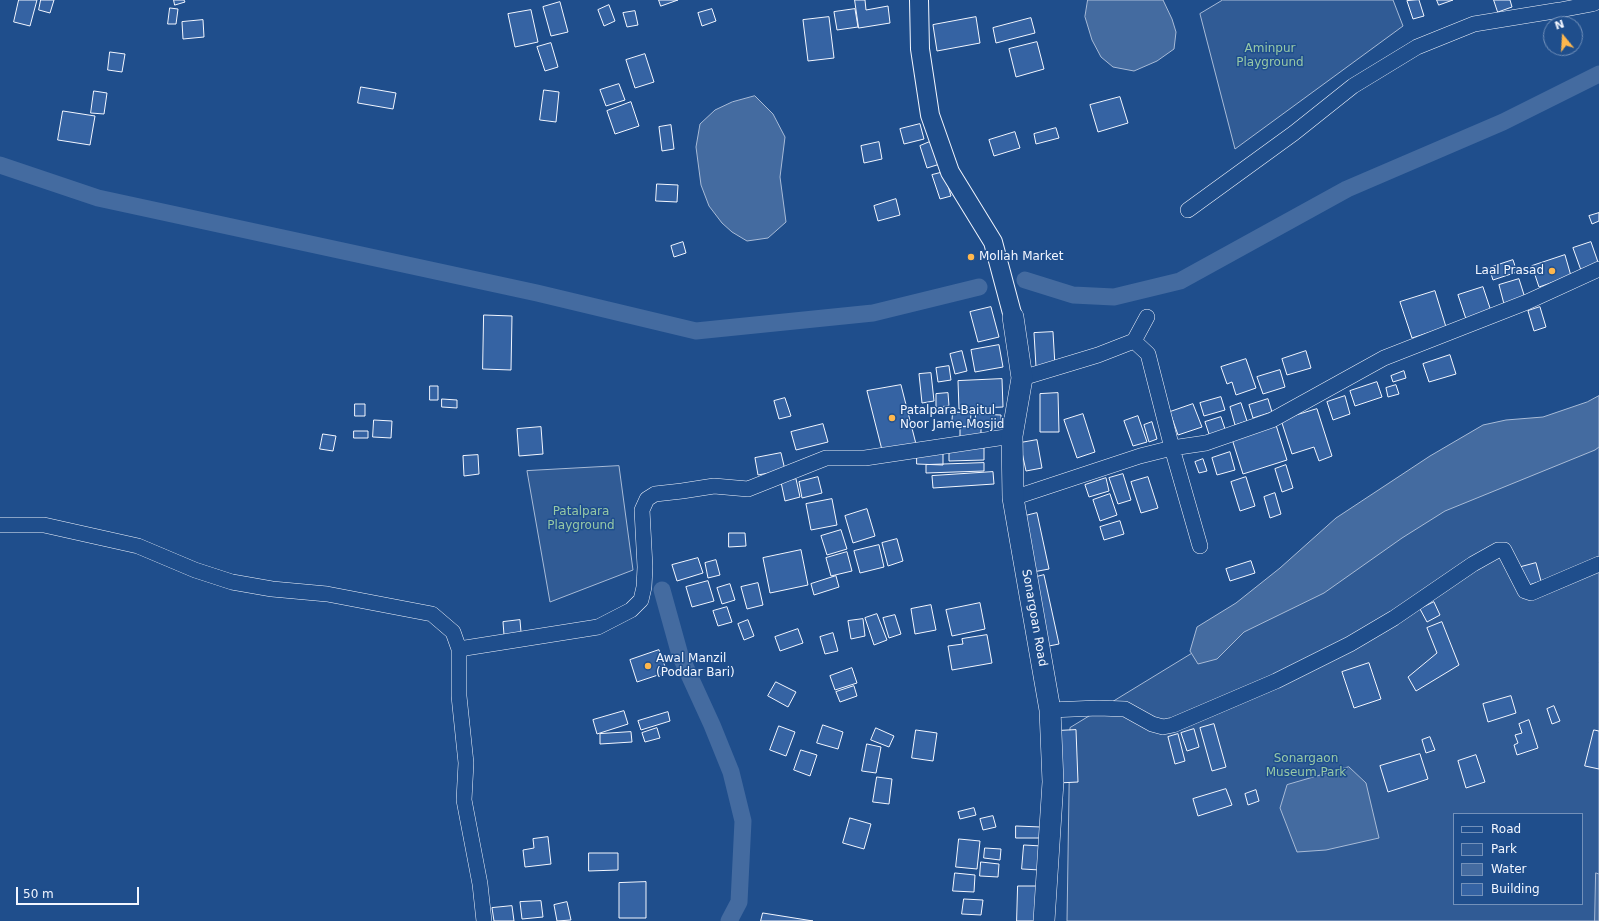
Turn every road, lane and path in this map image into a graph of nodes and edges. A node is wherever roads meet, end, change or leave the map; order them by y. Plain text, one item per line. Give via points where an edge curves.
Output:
1 (919, 0) edge
2 (1599, 1) edge
3 (1188, 210) dead end
4 (1599, 269) edge
5 (1013, 317) joint
6 (1147, 317) dead end
7 (1134, 341) junction
8 (1022, 378) junction
9 (1012, 436) junction
10 (1172, 448) junction
11 (1013, 498) junction
12 (0, 525) edge
13 (1200, 546) dead end
14 (1599, 564) edge
15 (459, 650) junction
16 (1050, 710) junction
17 (484, 921) edge
18 (1044, 921) edge

1 - 5 street via 920,49 930,115 950,172 993,242
2 - 3 street via 1474,24 1417,47 1353,86 1294,133
4 - 10 street via 1527,302 1384,358 1272,420 1206,443
5 - 8 main road, Sonargoan Road
6 - 7 street
7 - 8 street via 1098,355
7 - 10 street via 1148,354
8 - 9 main road, Sonargoan Road
9 - 11 main road, Sonargoan Road
9 - 15 street via 865,458 826,458 748,489 714,486 655,494 647,499 642,510 644,587 641,600 631,610 598,627
10 - 11 street
10 - 13 street
11 - 16 main road, Sonargoan Road
12 - 15 street via 44,524 138,546 195,570 232,582 327,594 432,614 453,632
14 - 16 street via 1532,593 1525,591 1504,550 1498,550 1350,644 1276,681 1173,725 1163,727 1152,724 1125,710
15 - 17 street via 459,696 466,763 464,800 480,884
16 - 18 main road, Sonargoan Road via 1053,782

